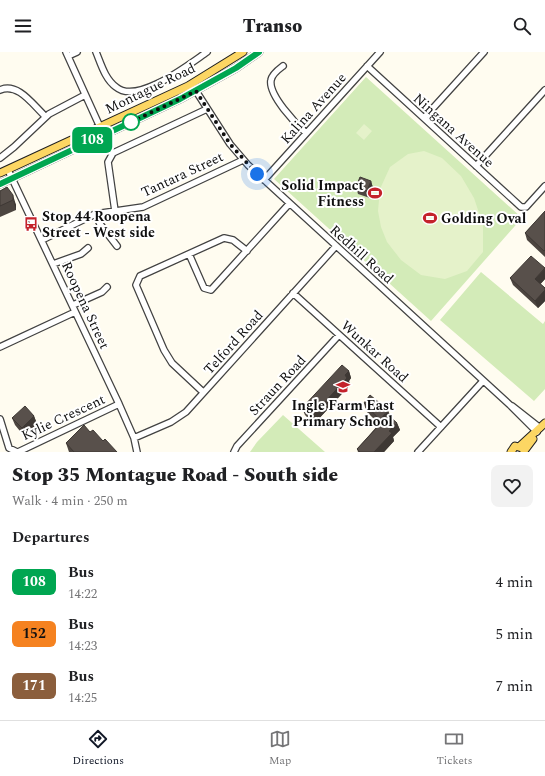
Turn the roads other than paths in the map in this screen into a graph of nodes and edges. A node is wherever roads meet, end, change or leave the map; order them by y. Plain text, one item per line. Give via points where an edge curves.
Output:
1 (77, 52) edge
2 (96, 52) edge
3 (207, 52) edge
4 (243, 52) edge
5 (259, 52) edge
6 (380, 52) edge
7 (484, 52) edge
8 (67, 54) edge
9 (283, 66) dead end
10 (367, 66) junction
11 (191, 84) junction
12 (0, 90) edge
13 (545, 90) edge
14 (196, 91) junction
15 (85, 94) junction
16 (207, 109) junction
17 (46, 116) junction
18 (424, 118) junction
19 (100, 127) junction
20 (306, 133) junction
21 (103, 135) junction
22 (0, 158) edge
23 (242, 160) junction
24 (476, 166) junction
25 (8, 170) junction
26 (0, 173) edge
27 (12, 178) junction
28 (264, 180) junction
29 (0, 184) edge
30 (545, 186) edge
31 (289, 204) junction
32 (115, 211) junction
33 (95, 214) junction
34 (42, 240) junction
35 (117, 246) dead end
36 (336, 246) junction
37 (88, 248) dead end
38 (247, 251) junction
39 (189, 254) junction
40 (53, 264) junction
41 (107, 287) dead end
42 (294, 293) junction
43 (72, 305) junction
44 (75, 312) junction
45 (340, 335) junction
46 (0, 347) edge
47 (483, 381) junction
48 (203, 392) junction
49 (119, 404) junction
50 (0, 419) edge
51 (441, 427) junction
52 (539, 429) edge
53 (134, 438) junction
54 (522, 450) edge
55 (17, 452) edge
56 (137, 452) edge
57 (234, 452) edge
58 (418, 452) edge
59 (511, 452) edge

1 - 8 street
2 - 3 street via 112,84 120,90 133,92 152,85
4 - 11 main road, Montague Road
5 - 14 main road, Montague Road
6 - 10 street, Kalina Avenue
7 - 18 street
8 - 15 street
9 - 20 street via 272,77 271,86 289,116
10 - 18 street, Ningana Avenue
10 - 20 street, Kalina Avenue
11 - 14 main road
11 - 19 main road, Montague Road
12 - 17 street via 15,88
13 - 24 street
14 - 16 street, Redhill Road
14 - 21 main road, Montague Road
15 - 17 street
15 - 19 street
16 - 23 street, Redhill Road
16 - 32 street via 113,153 108,162
17 - 22 street
18 - 24 street, Ningana Avenue
19 - 21 main road
19 - 25 main road, Montague Road
20 - 28 street, Kalina Avenue
21 - 27 main road, Montague Road
23 - 28 street, Redhill Road
23 - 32 street, Tantara Street via 143,206
24 - 30 street, Ningana Avenue via 521,207 526,207
25 - 26 main road, Montague Road
25 - 27 street, Roopena Street
27 - 29 main road, Montague Road
27 - 34 street, Roopena Street
28 - 31 street, Redhill Road
31 - 36 street, Redhill Road
31 - 38 street
32 - 33 street, Tantara Street
33 - 34 street, Tantara Street
33 - 35 street
34 - 40 street, Roopena Street
36 - 42 street, Telford Road
36 - 47 street, Redhill Road
37 - 40 street via 81,254
38 - 39 street via 233,240 224,238
38 - 39 street via 212,290 204,288
39 - 48 street via 140,276 136,285 172,363
40 - 43 street, Roopena Street
41 - 43 street via 102,292
42 - 45 street, Wunkar Road
42 - 48 street, Telford Road
43 - 44 street, Roopena Street
44 - 46 street
44 - 49 street, Roopena Street
45 - 51 street, Wunkar Road
45 - 57 street, Straun Road
47 - 51 street
47 - 52 street, Redhill Road via 515,412
48 - 53 street, Telford Road via 186,412 171,422
49 - 53 street, Roopena Street
49 - 55 street, Kylie Crescent
50 - 55 street, Kylie Crescent via 9,448
51 - 58 street
52 - 54 main road
53 - 56 street, Roopena Street
54 - 59 main road via 515,446

